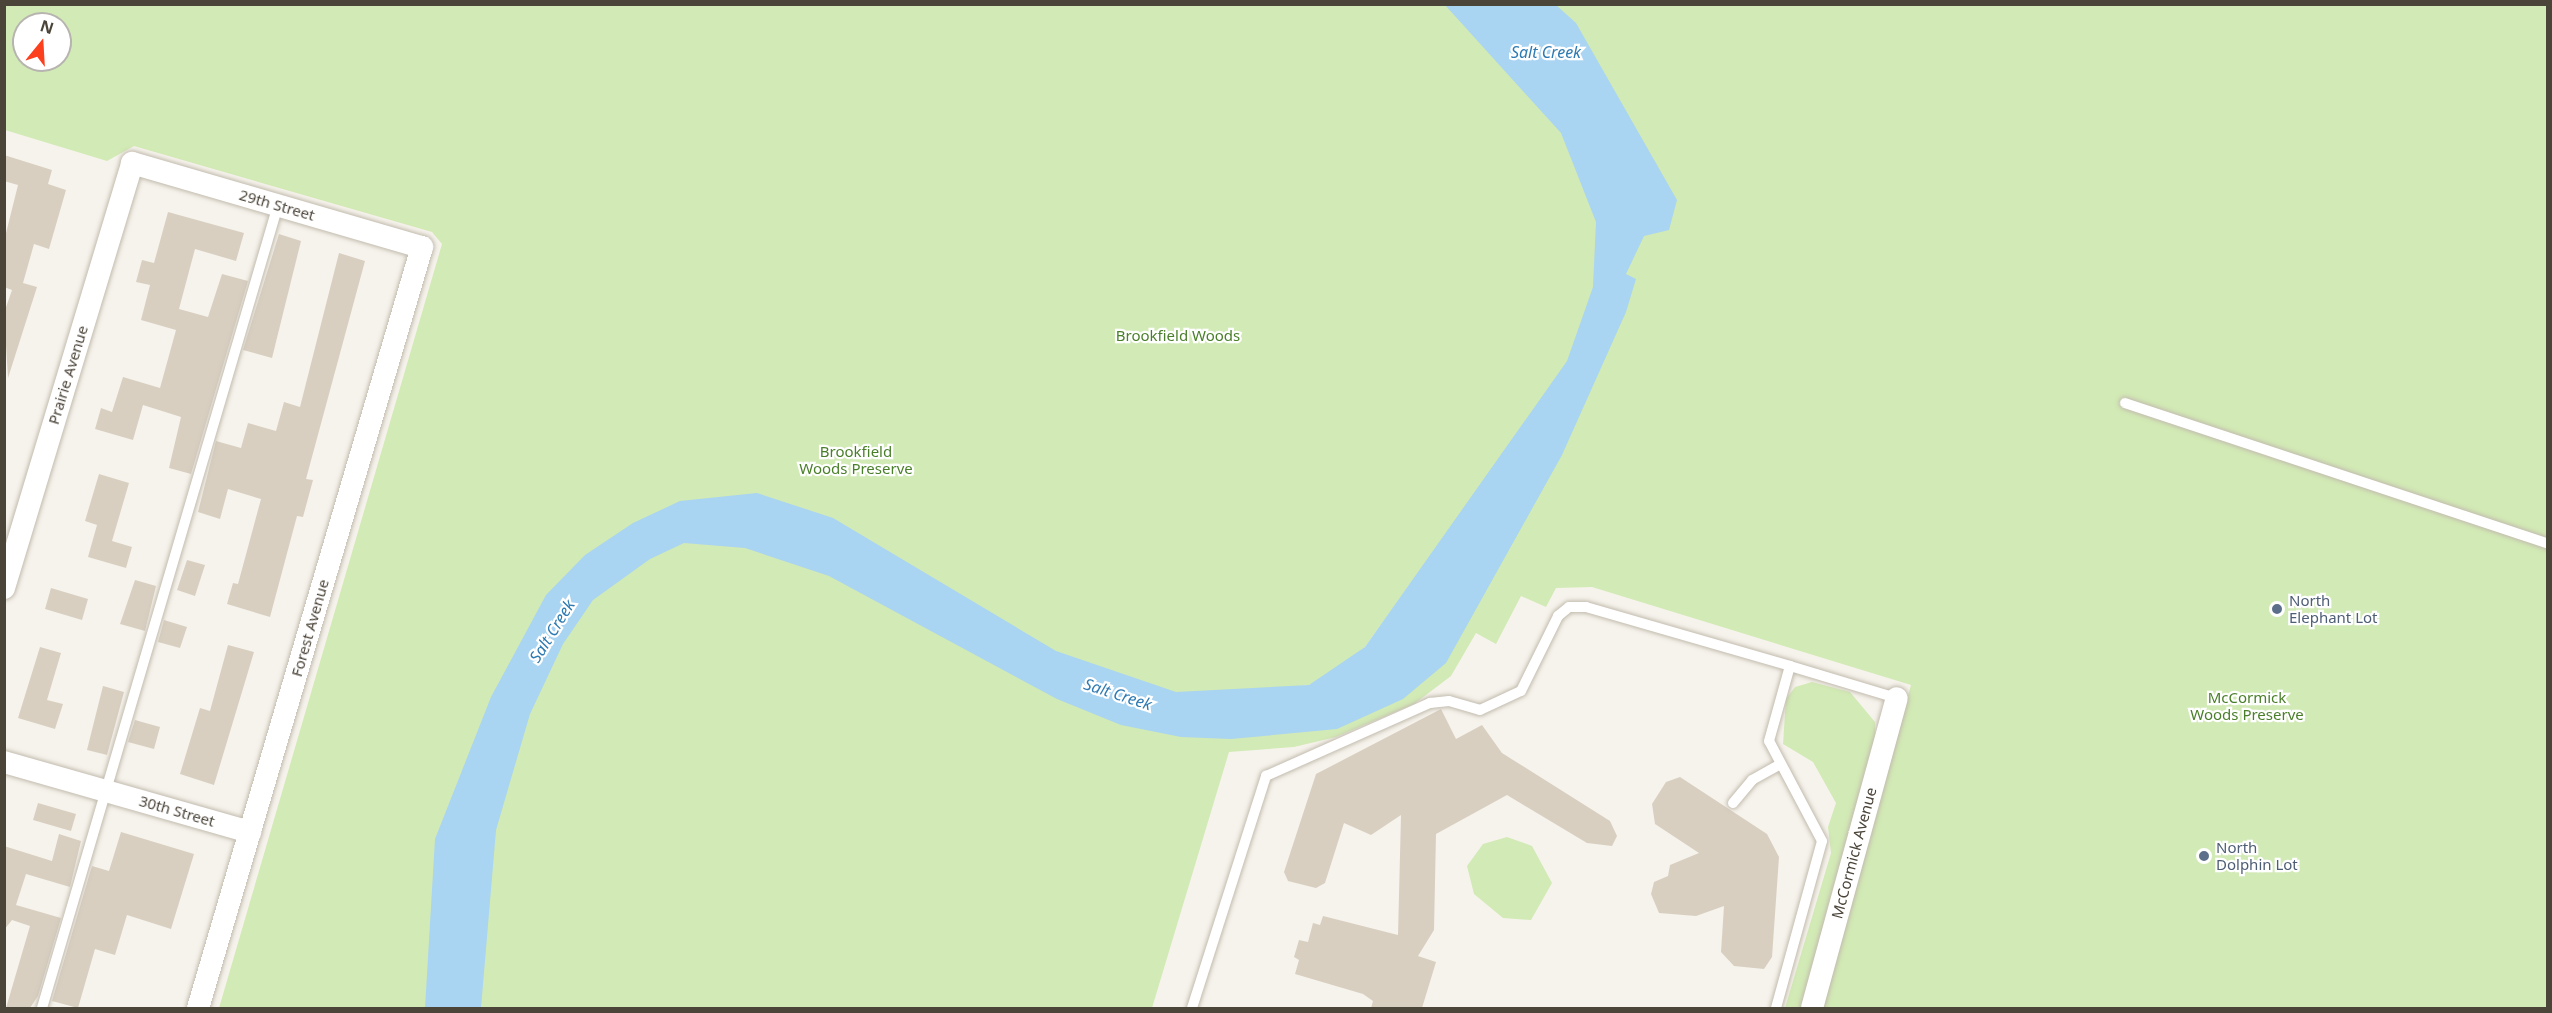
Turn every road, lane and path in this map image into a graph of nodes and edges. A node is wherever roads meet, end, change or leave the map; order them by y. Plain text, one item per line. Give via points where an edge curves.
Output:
1 (132, 163) joint
2 (278, 205) junction
3 (422, 247) joint
4 (2126, 403) dead end
5 (2547, 544) edge
6 (4, 588) edge
7 (1790, 666) junction
8 (1897, 698) joint
9 (4, 762) edge
10 (1779, 765) junction
11 (105, 790) junction
12 (1733, 803) dead end
13 (250, 832) junction
14 (42, 1008) edge
15 (198, 1008) edge
16 (1192, 1008) edge
17 (1776, 1008) edge
18 (1812, 1008) edge

1 - 2 street, 29th Street
1 - 6 street, Prairie Avenue
2 - 3 street, 29th Street
2 - 11 lane
3 - 13 street, Forest Avenue
4 - 5 lane
7 - 8 lane
7 - 10 lane via 1770,730
7 - 16 lane via 1586,607 1569,608 1558,616 1521,691 1480,710 1449,701 1430,703 1266,776
8 - 18 street, McCormick Avenue
9 - 11 street, 30th Street
10 - 12 lane via 1752,780
10 - 17 lane via 1822,841
11 - 13 street, 30th Street
11 - 14 lane
13 - 15 street, Forest Avenue

